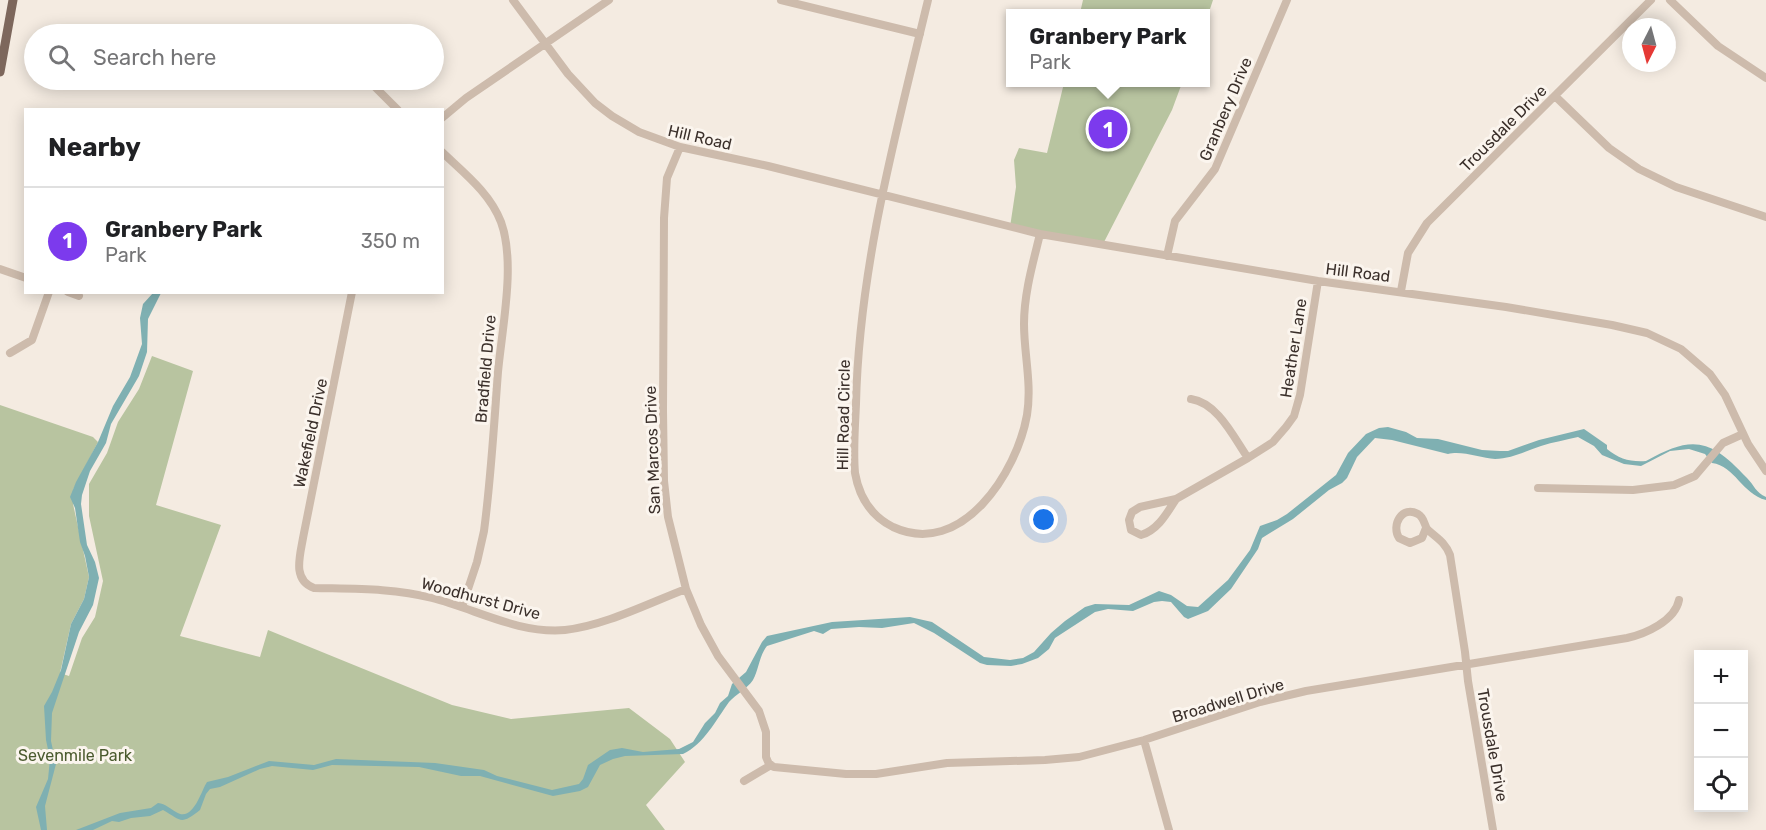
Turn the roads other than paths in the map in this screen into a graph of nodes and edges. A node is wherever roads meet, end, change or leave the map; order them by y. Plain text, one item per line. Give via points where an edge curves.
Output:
1 (13, 0) edge
2 (513, 0) edge
3 (609, 0) edge
4 (781, 0) edge
5 (928, 0) edge
6 (1287, 0) edge
7 (1651, 0) edge
8 (1670, 0) edge
9 (920, 34) junction
10 (545, 45) junction
11 (0, 72) edge
12 (1766, 78) edge
13 (378, 90) edge
14 (1555, 96) junction
15 (396, 108) edge
16 (444, 116) edge
17 (680, 147) junction
18 (444, 154) edge
19 (882, 195) junction
20 (1766, 217) edge
21 (1040, 234) junction
22 (1167, 256) junction
23 (0, 269) edge
24 (24, 277) edge
25 (1317, 281) junction
26 (1401, 291) junction
27 (48, 294) edge
28 (74, 294) edge
29 (352, 294) edge
30 (79, 296) dead end
31 (10, 353) dead end
32 (1191, 399) dead end
33 (1743, 434) junction
34 (1248, 458) junction
35 (1766, 471) edge
36 (1539, 488) dead end
37 (1176, 500) junction
38 (1426, 528) junction
39 (301, 578) joint
40 (686, 589) junction
41 (1679, 600) dead end
42 (462, 607) junction
43 (1467, 665) junction
44 (1144, 740) junction
45 (771, 765) junction
46 (744, 781) dead end
47 (1169, 830) edge
48 (1493, 830) edge

1 - 11 main road
2 - 10 street, Hill Road
3 - 10 street
4 - 9 street
5 - 9 street
6 - 22 street, Granbery Drive via 1215,169 1175,221
7 - 14 street, Trousdale Drive
8 - 12 street via 1718,46
9 - 19 street
10 - 16 street
10 - 17 street, Hill Road via 603,111 639,132
13 - 15 street
14 - 20 street via 1609,148 1639,169 1676,187
14 - 26 street, Trousdale Drive via 1422,228 1408,253
17 - 19 street, Hill Road
17 - 40 street, San Marcos Drive via 668,174 665,196 663,411 666,505
18 - 42 street, Bradfield Drive via 491,203 503,228 507,250 485,524
19 - 21 street, Hill Road
19 - 21 street, Hill Road Circle via 858,352 854,467 866,503 880,518 902,531 933,533 961,523 996,488 1015,454 1029,405 1025,315
21 - 22 street, Hill Road
22 - 25 street, Hill Road
23 - 24 street
25 - 26 street, Hill Road
25 - 34 street, Heather Lane via 1296,412 1277,438
26 - 33 street, Hill Road via 1612,325 1661,338 1688,354 1710,374 1725,395
27 - 31 street via 32,340
28 - 30 street
29 - 39 street, Wakefield Drive via 303,538
32 - 34 street via 1212,409
33 - 35 street, Hill Road
33 - 36 street via 1727,440 1692,478 1659,488
34 - 37 street, Heather Lane
37 - 37 street, Heather Lane via 1136,509 1129,520 1131,530 1138,534 1148,532 1161,522
38 - 38 street via 1421,516 1409,512 1399,518 1395,528 1402,540 1412,543 1422,538
38 - 43 street, Trousdale Drive via 1442,541 1450,555
39 - 42 street, Woodhurst Drive via 314,588 405,592
40 - 42 street, Woodhurst Drive via 597,623 565,630 520,626
40 - 45 street, San Marcos Drive via 709,640 763,721 766,757
41 - 43 street, Broadwell Drive via 1669,616 1637,636
43 - 44 street, Broadwell Drive via 1289,695
43 - 48 street, Trousdale Drive
44 - 45 street, Broadwell Drive via 1079,757 947,763 876,774 782,769
44 - 47 street
45 - 46 street

